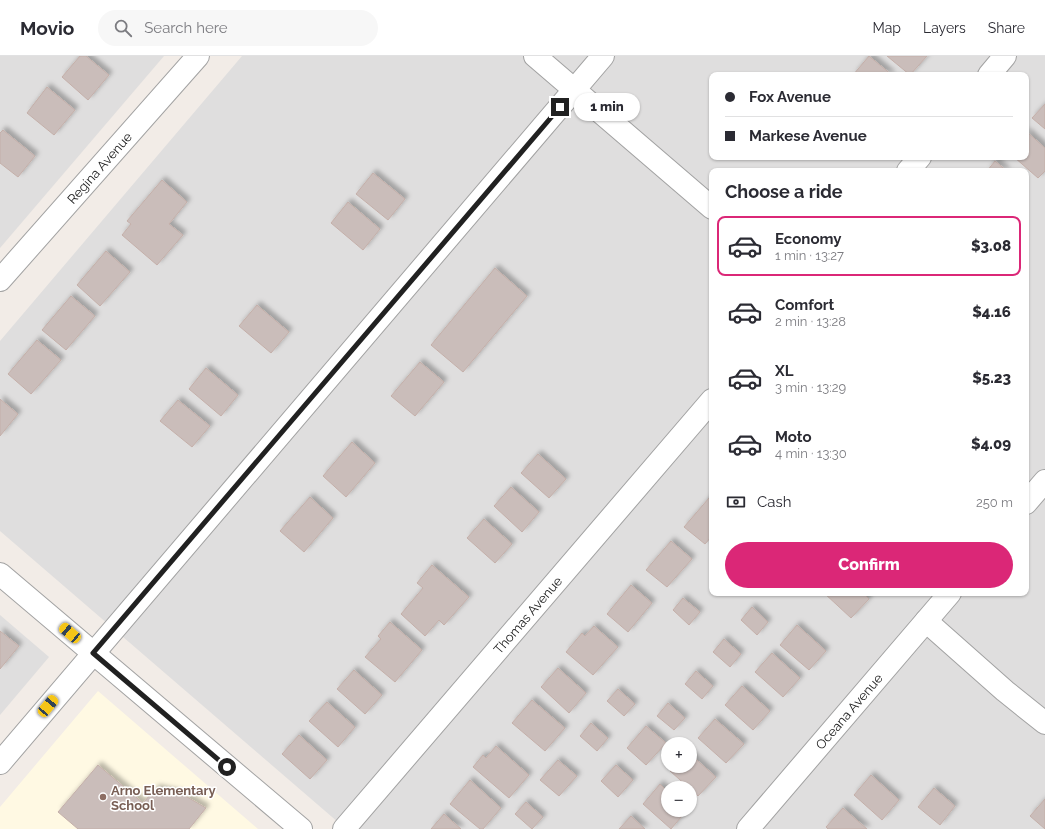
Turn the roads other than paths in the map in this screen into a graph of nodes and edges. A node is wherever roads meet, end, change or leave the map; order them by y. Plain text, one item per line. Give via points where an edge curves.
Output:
1 (198, 56) edge
2 (535, 56) edge
3 (603, 56) edge
4 (1005, 56) edge
5 (992, 72) edge
6 (574, 90) junction
7 (917, 160) edge
8 (911, 168) edge
9 (709, 205) edge
10 (0, 280) edge
11 (709, 403) edge
12 (0, 574) edge
13 (947, 596) edge
14 (926, 621) junction
15 (93, 653) junction
16 (1045, 723) edge
17 (0, 763) edge
18 (300, 829) edge
19 (344, 829) edge
20 (748, 829) edge

1 - 10 street, Regina Avenue
2 - 6 street
3 - 6 street
4 - 5 street
6 - 9 street
6 - 15 street
7 - 8 street
11 - 19 street, Thomas Avenue
12 - 15 street
13 - 14 street, Oceana Avenue
14 - 16 street
14 - 20 street, Oceana Avenue
15 - 17 street
15 - 18 street

